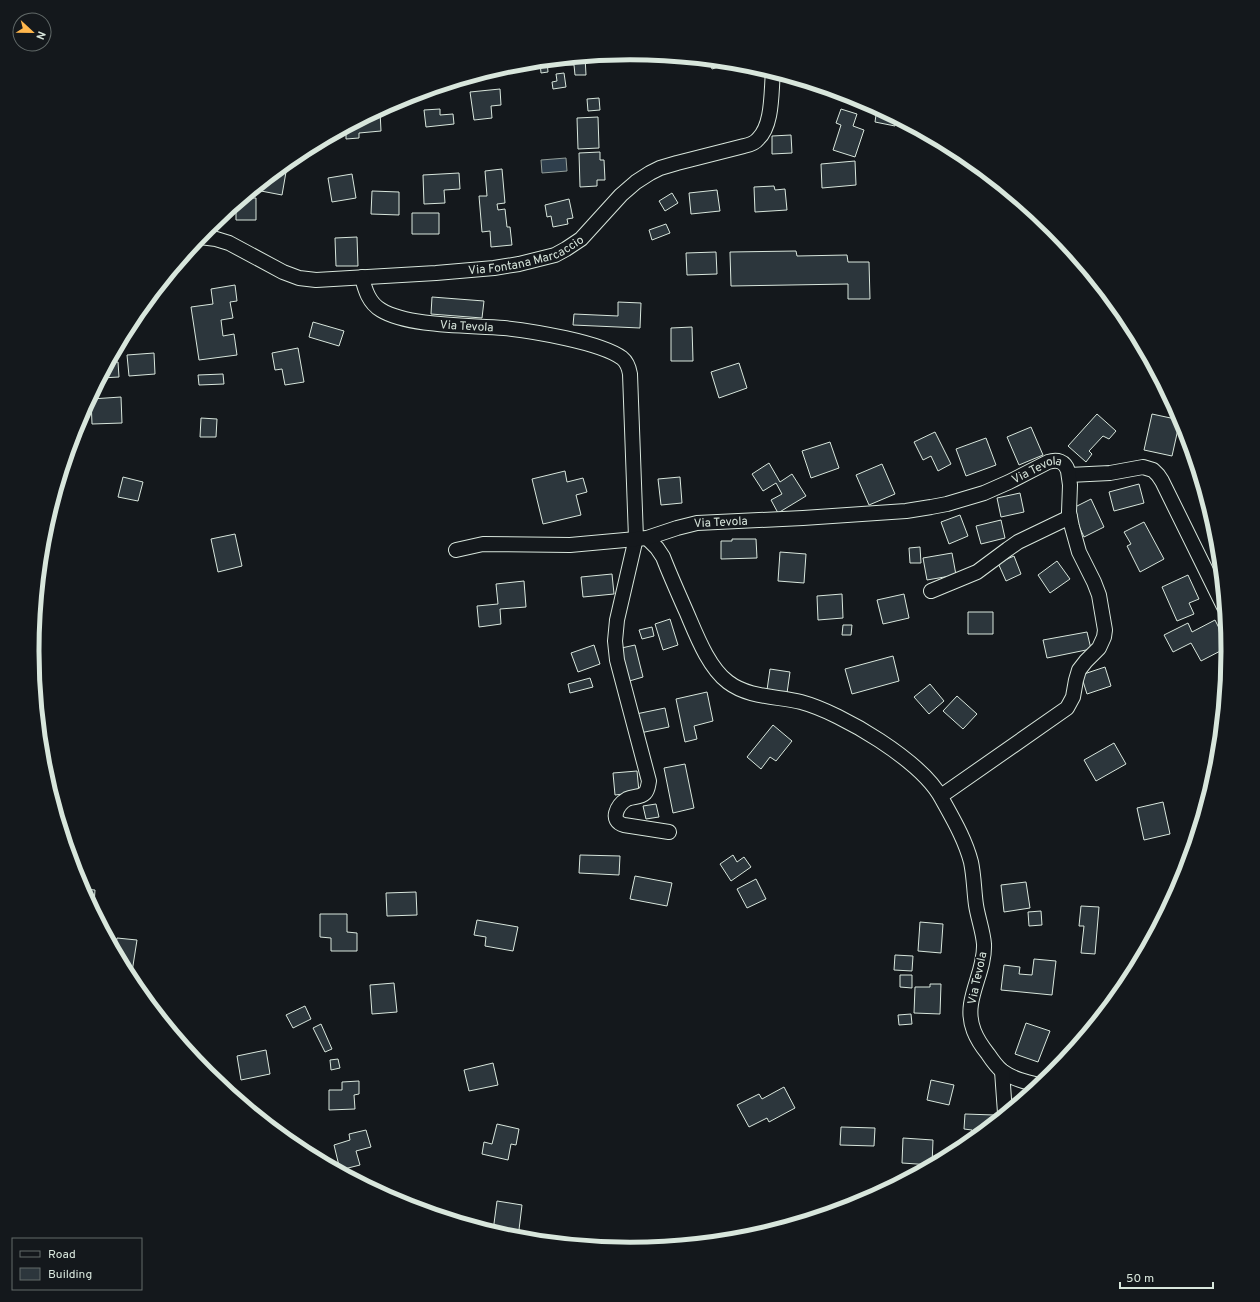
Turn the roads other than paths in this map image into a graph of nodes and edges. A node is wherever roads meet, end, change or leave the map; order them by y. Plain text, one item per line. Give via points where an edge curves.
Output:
1 (772, 77) edge
2 (208, 237) edge
3 (362, 277) junction
4 (1069, 475) junction
5 (1070, 517) junction
6 (641, 538) junction
7 (456, 550) dead end
8 (930, 591) dead end
9 (1218, 596) edge
10 (941, 796) junction
11 (669, 832) dead end
12 (1002, 1071) junction
13 (1033, 1083) edge
14 (1005, 1108) edge

1 - 3 street, Via Fontana Marcaccio via 767,124 756,141 671,164 650,173 621,195 581,239 559,253 530,262 494,268
2 - 3 street, Via Fontana Marcaccio via 229,243 276,269 299,278 322,280
3 - 6 street, Via Tevola via 373,304 394,316 420,322 532,332 594,346 625,361 630,374
4 - 5 street, Via Tevola
4 - 6 street, Via Tevola via 1065,464 1051,461 989,491 940,506 819,517 697,523
4 - 9 street via 1110,473 1140,467 1150,468 1156,472
5 - 8 street via 1018,542 977,572
5 - 10 street, Via Tevola via 1079,552 1099,595 1105,626 1103,641 1080,668 1073,697 1067,708
6 - 7 street, Via Tevola via 570,545 483,544
6 - 10 street, Via Tevola via 660,552 709,659 726,681 751,693 807,704 843,719 887,745 920,773
6 - 11 street, Via Tevola via 617,620 615,647 648,784 643,794 622,803 617,810 616,819 624,825
10 - 12 street, Via Tevola via 962,836 969,856 983,938 984,950 971,1004 971,1025 981,1045
12 - 13 street, Via Tevola via 1014,1078
12 - 14 street

